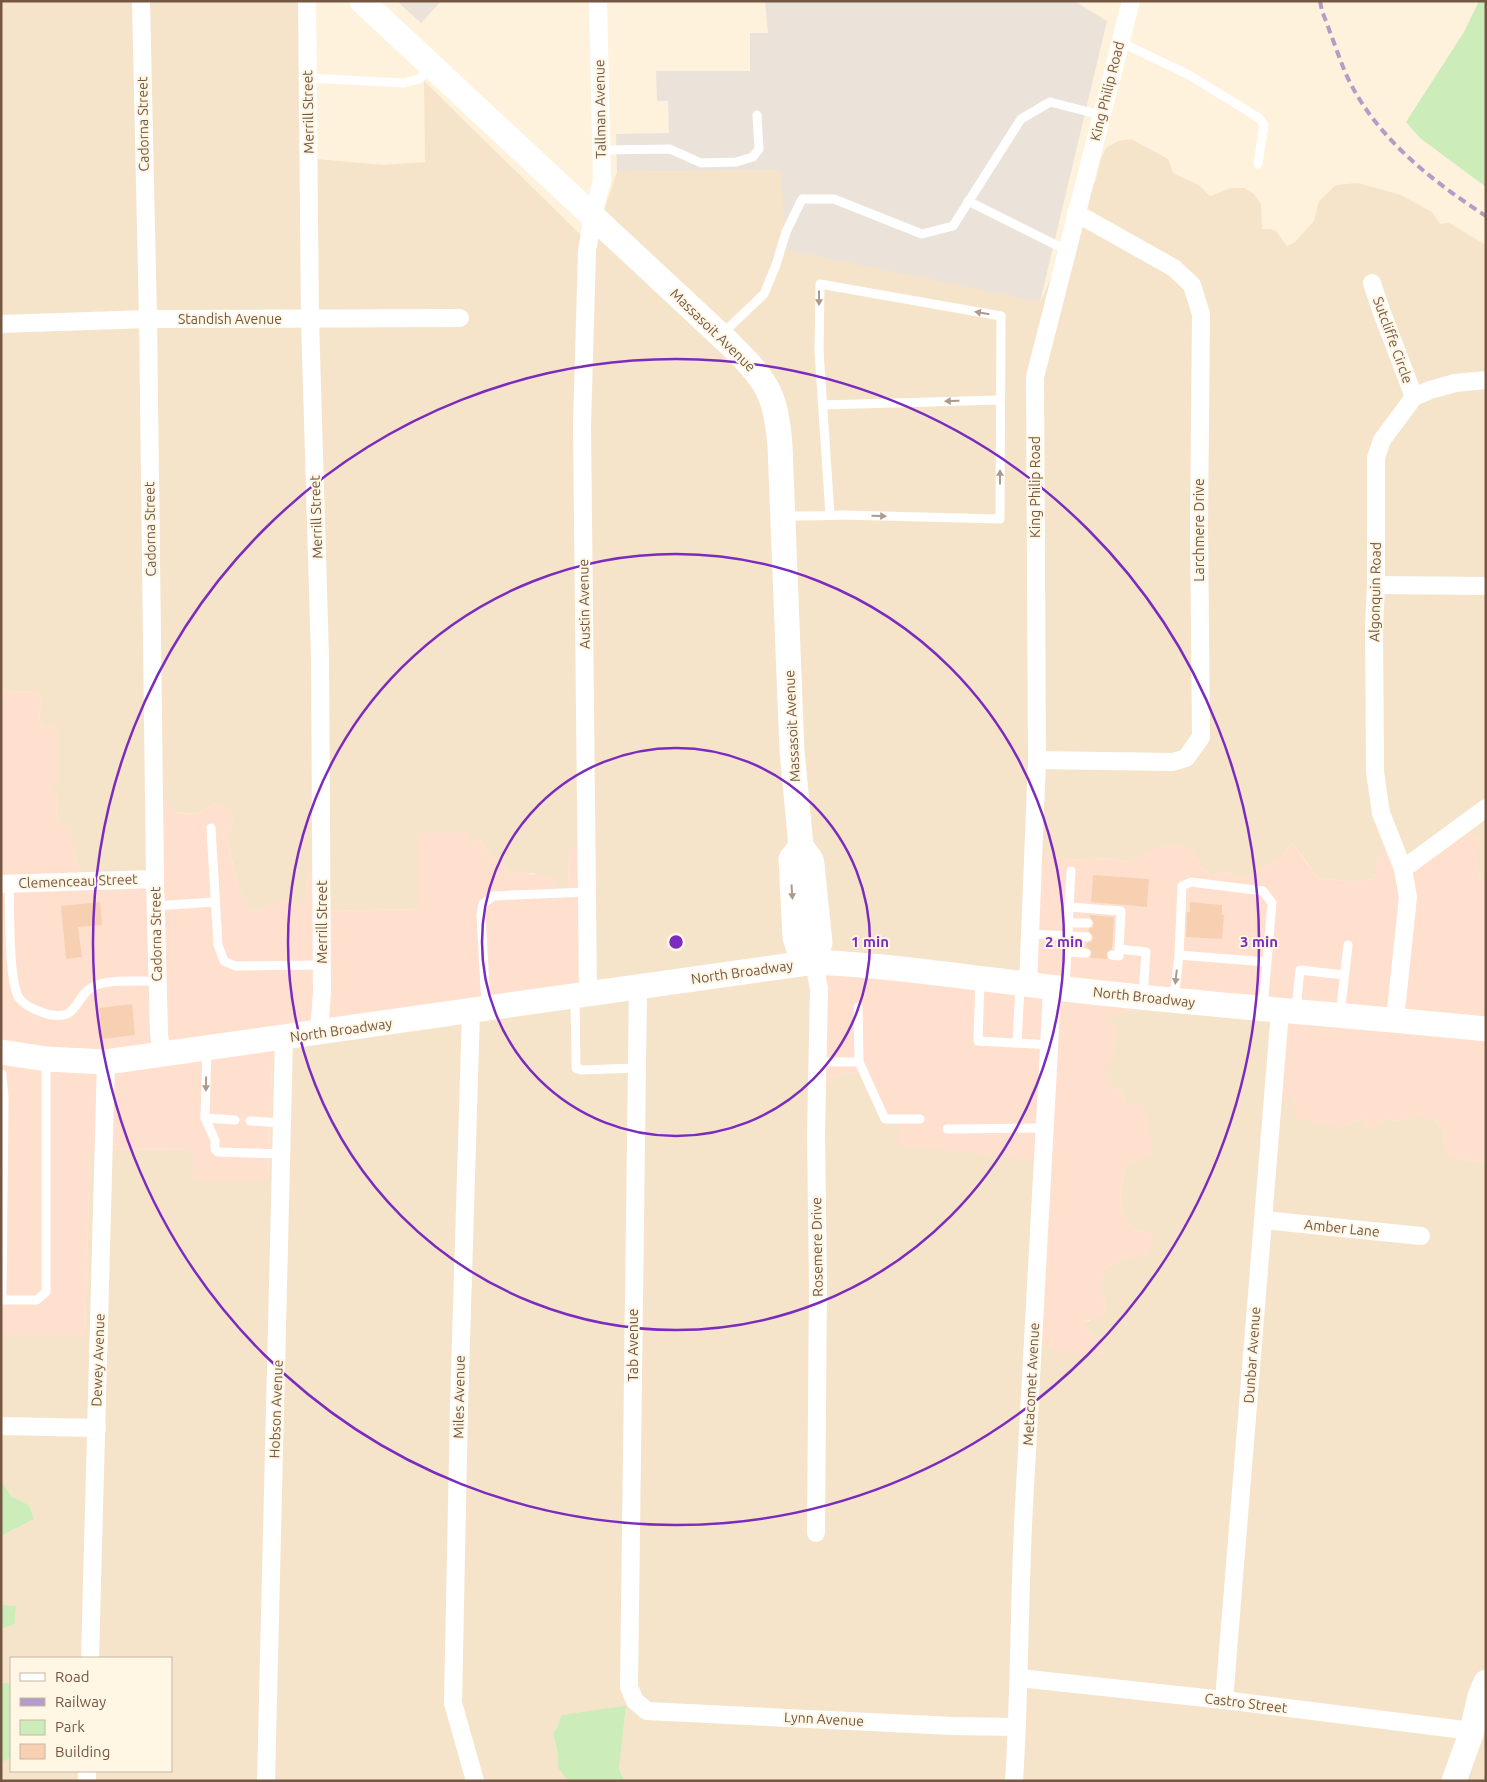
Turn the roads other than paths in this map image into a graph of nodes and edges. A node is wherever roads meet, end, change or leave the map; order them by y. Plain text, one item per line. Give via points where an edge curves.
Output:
1 (141, 1) edge
2 (307, 1) edge
3 (362, 1) edge
4 (598, 1) edge
5 (1131, 1) edge
6 (1120, 42) junction
7 (432, 66) junction
8 (307, 78) junction
9 (757, 115) dead end
10 (1101, 115) junction
11 (601, 150) junction
12 (1258, 164) dead end
13 (968, 201) junction
14 (1076, 213) junction
15 (593, 215) junction
16 (1067, 248) junction
17 (1372, 283) dead end
18 (460, 318) dead end
19 (148, 319) junction
20 (310, 320) junction
21 (1, 324) edge
22 (720, 335) junction
23 (1486, 380) edge
24 (1414, 397) junction
25 (1000, 400) junction
26 (823, 406) junction
27 (830, 515) junction
28 (783, 516) junction
29 (1376, 585) junction
30 (1486, 586) edge
31 (1037, 760) junction
32 (1486, 808) edge
33 (211, 828) dead end
34 (1403, 869) junction
35 (1071, 871) dead end
36 (155, 879) junction
37 (5, 884) edge
38 (587, 892) junction
39 (215, 902) junction
40 (155, 906) junction
41 (1069, 907) junction
42 (1069, 923) junction
43 (1088, 924) dead end
44 (1030, 934) junction
45 (1068, 936) junction
46 (1087, 937) dead end
47 (1348, 945) dead end
48 (1119, 949) junction
49 (1067, 952) junction
50 (1086, 953) dead end
51 (1179, 955) junction
52 (1112, 956) dead end
53 (814, 962) junction
54 (1266, 962) junction
55 (322, 965) junction
56 (1344, 974) junction
57 (980, 979) junction
58 (157, 982) junction
59 (1024, 984) junction
60 (638, 987) junction
61 (1059, 988) junction
62 (582, 995) junction
63 (1143, 996) junction
64 (1174, 1000) junction
65 (858, 1007) dead end
66 (478, 1010) junction
67 (1279, 1010) junction
68 (1340, 1016) junction
69 (1395, 1020) junction
70 (1486, 1029) edge
71 (318, 1033) junction
72 (284, 1038) junction
73 (1017, 1043) junction
74 (1050, 1045) junction
75 (207, 1049) junction
76 (162, 1056) junction
77 (46, 1059) junction
78 (106, 1062) junction
79 (818, 1062) junction
80 (859, 1062) junction
81 (3, 1063) edge
82 (637, 1068) junction
83 (205, 1118) junction
84 (920, 1119) dead end
85 (235, 1120) dead end
86 (250, 1121) dead end
87 (283, 1123) junction
88 (1046, 1128) junction
89 (948, 1129) dead end
90 (282, 1154) junction
91 (1264, 1220) junction
92 (1421, 1236) dead end
93 (1, 1300) edge
94 (1, 1426) edge
95 (97, 1428) junction
96 (816, 1534) dead end
97 (90, 1657) edge
98 (1019, 1678) junction
99 (1486, 1682) edge
100 (1224, 1700) junction
101 (635, 1701) joint
102 (1017, 1727) junction
103 (1472, 1731) junction
104 (266, 1781) edge
105 (475, 1781) edge
106 (1014, 1781) edge
107 (1454, 1781) edge

1 - 19 street, Cadorna Street
2 - 8 street, Merrill Street
3 - 7 main road, Massasoit Avenue
4 - 11 street, Tallman Avenue
5 - 6 street, King Philip Road
6 - 10 street, King Philip Road
6 - 12 lane via 1189,75 1259,118 1264,125
7 - 8 lane via 419,79 404,83
7 - 15 main road, Massasoit Avenue
8 - 20 street, Merrill Street
9 - 11 lane via 759,149 753,157 736,162 701,163 670,149
10 - 13 lane via 1050,102 1021,118
10 - 14 street, King Philip Road
11 - 15 street, Tallman Avenue via 602,180
13 - 16 lane
13 - 22 lane via 952,226 922,234 834,199 802,199 786,232 764,294
14 - 16 street, King Philip Road
14 - 31 street, Larchmere Drive via 1174,268 1192,284 1198,298 1201,314 1198,525 1201,737 1186,758 1173,762
15 - 22 main road, Massasoit Avenue
15 - 38 street, Austin Avenue via 587,252 582,425
16 - 31 street, King Philip Road via 1034,387
17 - 24 street, Sutcliffe Circle
18 - 20 street, Standish Avenue
19 - 20 street, Standish Avenue
19 - 21 street, Standish Avenue
19 - 36 street, Cadorna Street
20 - 55 street, Merrill Street via 320,657
22 - 28 main road, Massasoit Avenue via 766,384 773,400 780,446
23 - 24 street via 1455,383
24 - 29 street, Algonquin Road via 1382,440 1376,458
25 -> 26 lane
25 -> 26 lane via 1001,316 820,284 819,351
27 -> 25 lane via 1000,519
26 - 27 lane
27 - 28 lane
28 - 53 main road, Massasoit Avenue via 792,741 801,846 811,860 820,943
29 - 30 street
29 - 34 street, Algonquin Road via 1375,779 1381,813
31 - 44 street, King Philip Road
32 - 34 street
33 - 39 lane
34 - 69 street, Algonquin Road via 1408,897
35 - 41 lane
36 - 37 street, Clemenceau Street
36 - 40 street, Cadorna Street
37 - 58 lane via 13,982 19,998 30,1008 59,1016 76,1007 85,992 100,982
38 - 62 street, Austin Avenue
38 - 66 lane via 493,896 483,904
39 - 40 lane
39 - 55 lane via 218,945 224,961 235,966
40 - 58 street, Cadorna Street
41 - 42 lane
41 - 48 lane via 1121,912 1116,938
42 - 43 lane
42 - 45 lane
44 - 45 lane
44 - 59 street, King Philip Road
45 - 46 lane
45 - 49 lane
47 - 56 lane
48 - 52 lane via 1118,956
48 - 63 lane via 1146,952
49 - 50 lane
49 - 61 lane
51 - 54 lane
51 - 54 lane via 1182,886 1191,882 1263,891 1272,903
51 -> 64 lane
53 - 57 main road, North Broadway via 860,964
53 - 60 main road, North Broadway
53 - 79 street, Rosemere Drive via 819,989
54 - 67 lane
55 - 71 street, Merrill Street
56 - 67 lane via 1300,970
56 - 68 lane
57 - 59 main road, North Broadway
57 - 73 lane via 978,1041
58 - 76 street, Cadorna Street
59 - 61 main road, North Broadway
59 - 73 lane
60 - 62 main road, North Broadway
60 - 82 street, Tab Avenue
61 - 63 main road, North Broadway
61 - 74 street, Metacomet Avenue
62 - 66 main road, North Broadway
62 - 82 lane via 576,1068
63 - 64 main road, North Broadway
64 - 67 main road, North Broadway
65 - 80 lane
66 - 71 main road, North Broadway
66 - 105 street, Miles Avenue via 459,1396 453,1703
67 - 68 main road, North Broadway
67 - 91 street, Dunbar Avenue
68 - 69 main road, North Broadway
69 - 70 main road, North Broadway
71 - 72 main road, North Broadway
72 - 75 main road, North Broadway
72 - 87 street, Hobson Avenue
73 - 74 lane
74 - 88 street, Metacomet Avenue
75 - 76 main road, North Broadway
75 -> 83 lane
76 - 78 main road, North Broadway
77 - 78 main road, North Broadway
77 - 81 main road, North Broadway
77 - 93 lane via 46,1292 37,1300
78 - 95 street, Dewey Avenue
79 - 80 lane
79 - 96 street, Rosemere Drive
80 - 84 lane via 885,1120
81 - 93 lane
82 - 101 street, Tab Avenue via 629,1687
83 - 85 lane
83 - 90 lane via 218,1152
86 - 87 lane
87 - 90 street, Hobson Avenue
88 - 89 lane
88 - 98 street, Metacomet Avenue via 1024,1507
90 - 104 street, Hobson Avenue
91 - 92 street, Amber Lane
91 - 100 street, Dunbar Avenue
94 - 95 street
95 - 97 street, Dewey Avenue
98 - 100 street, Castro Street
98 - 102 street, Metacomet Avenue
99 - 103 main road
100 - 103 street, Castro Street
101 - 102 street, Lynn Avenue via 647,1711
102 - 106 street, Metacomet Avenue
103 - 107 main road

